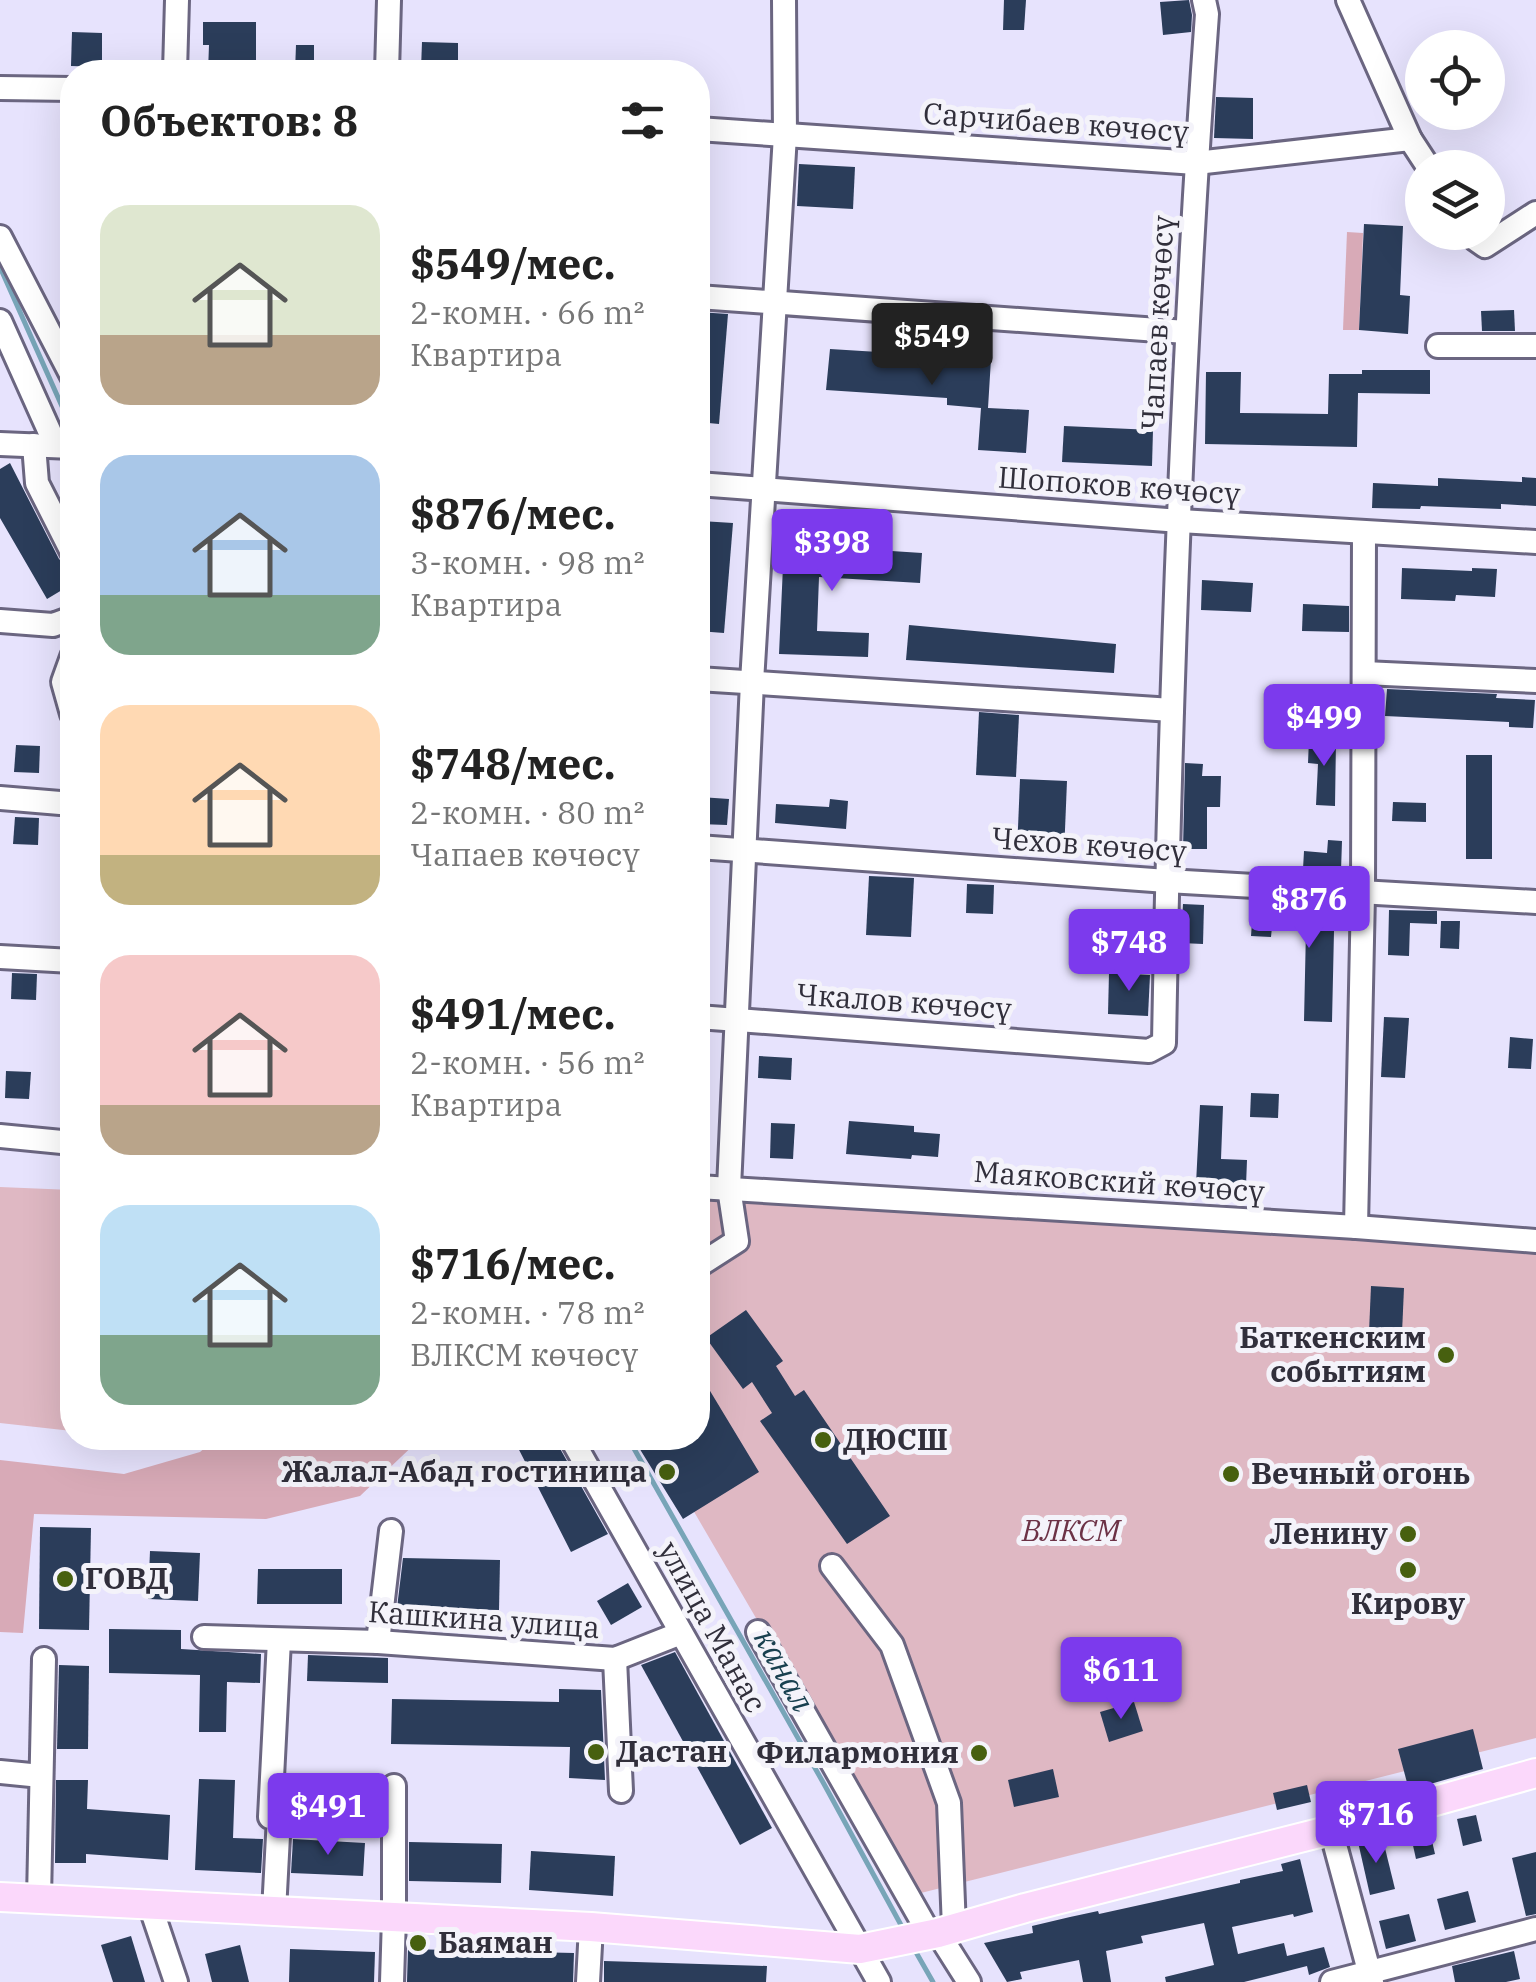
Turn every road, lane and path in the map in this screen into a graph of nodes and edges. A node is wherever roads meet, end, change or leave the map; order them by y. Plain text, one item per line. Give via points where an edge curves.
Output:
1 (178, 0) edge
2 (389, 0) edge
3 (784, 0) edge
4 (1204, 0) edge
5 (1348, 0) edge
6 (176, 60) edge
7 (387, 60) edge
8 (0, 88) edge
9 (60, 89) edge
10 (710, 130) edge
11 (785, 135) junction
12 (1410, 139) junction
13 (1417, 150) edge
14 (1196, 163) junction
15 (1536, 212) edge
16 (1505, 232) edge
17 (0, 237) edge
18 (710, 298) edge
19 (774, 303) junction
20 (0, 321) edge
21 (1186, 332) junction
22 (1438, 346) dead end
23 (1536, 346) edge
24 (60, 353) edge
25 (0, 444) edge
26 (55, 446) edge
27 (710, 485) edge
28 (763, 489) junction
29 (1180, 521) junction
30 (60, 528) edge
31 (1364, 533) junction
32 (1536, 542) edge
33 (0, 620) edge
34 (60, 622) edge
35 (1364, 673) junction
36 (710, 679) edge
37 (1536, 681) edge
38 (752, 682) junction
39 (1172, 710) junction
40 (0, 798) edge
41 (60, 803) edge
42 (710, 848) edge
43 (746, 850) junction
44 (1167, 880) junction
45 (1363, 893) junction
46 (1536, 902) edge
47 (0, 957) edge
48 (60, 960) edge
49 (710, 1018) edge
50 (738, 1020) junction
51 (1164, 1043) joint
52 (0, 1136) edge
53 (60, 1142) edge
54 (710, 1187) edge
55 (729, 1188) junction
56 (1356, 1227) junction
57 (1536, 1241) edge
58 (710, 1258) edge
59 (578, 1450) edge
60 (390, 1531) dead end
61 (832, 1566) dead end
62 (758, 1632) dead end
63 (681, 1633) junction
64 (204, 1636) dead end
65 (279, 1640) junction
66 (378, 1642) junction
67 (44, 1659) dead end
68 (614, 1659) junction
69 (0, 1772) edge
70 (1536, 1773) edge
71 (42, 1776) junction
72 (394, 1786) dead end
73 (621, 1791) dead end
74 (1331, 1830) junction
75 (0, 1897) edge
76 (39, 1899) junction
77 (150, 1904) junction
78 (274, 1911) junction
79 (394, 1917) junction
80 (591, 1927) junction
81 (1536, 1929) edge
82 (941, 1932) junction
83 (860, 1949) junction
84 (1371, 1977) edge
85 (176, 1982) edge
86 (392, 1982) edge
87 (588, 1982) edge
88 (879, 1982) edge
89 (970, 1982) edge
90 (1332, 1982) edge

1 - 6 street
2 - 7 street
3 - 11 street
4 - 14 street, Чапаев көчөсү
5 - 12 street
8 - 9 street
10 - 11 street, Сарчибаев көчөсү
11 - 14 street, Сарчибаев көчөсү
11 - 19 street
12 - 13 street
12 - 14 street, Сарчибаев көчөсү
14 - 21 street, Чапаев көчөсү
15 - 16 street
17 - 24 street
18 - 19 street
19 - 21 street
19 - 28 street
20 - 26 street
21 - 29 street, Чапаев көчөсү
22 - 23 street
25 - 26 street
26 - 30 street via 37,483
27 - 28 street, Шопоков көчөсү
28 - 29 street, Шопоков көчөсү
28 - 38 street
29 - 31 street, Шопоков көчөсү
29 - 39 street, Чапаев көчөсү
31 - 32 street, Шопоков көчөсү
31 - 35 street
33 - 34 street
35 - 37 street
35 - 45 street
36 - 38 street
38 - 39 street
38 - 43 street
39 - 44 street, Чапаев көчөсү
40 - 41 street
42 - 43 street, Чехов көчөсү
43 - 44 street, Чехов көчөсү
43 - 50 street
44 - 45 street, Чехов көчөсү
44 - 51 street, Чапаев көчөсү
45 - 46 street, Чехов көчөсү
45 - 56 street
47 - 48 street
49 - 50 street, Чкалов көчөсү
50 - 51 street, Чкалов көчөсү via 1149,1051
50 - 55 street
52 - 53 street
54 - 55 street, Маяковский көчөсү
55 - 56 street, Маяковский көчөсү
55 - 58 street via 736,1241
56 - 57 street, Маяковский көчөсү
59 - 63 street, улица Манас
60 - 66 street
61 - 82 street via 892,1645 949,1803
62 - 82 street
63 - 68 street, Кашкина улица
63 - 83 street, улица Манас
64 - 65 street, Кашкина улица
65 - 66 street, Кашкина улица
65 - 78 street via 270,1817 279,1817
66 - 68 street, Кашкина улица
67 - 71 street
68 - 73 street
69 - 71 street
70 - 74 main road
71 - 76 street
72 - 79 street
74 - 82 main road
74 - 84 street
75 - 76 main road
76 - 77 main road
77 - 78 main road
77 - 85 street
78 - 79 main road
79 - 80 main road
79 - 86 street
80 - 83 main road
80 - 87 street
81 - 84 street
82 - 83 main road
82 - 89 street
83 - 88 street, улица Манас
84 - 90 street

